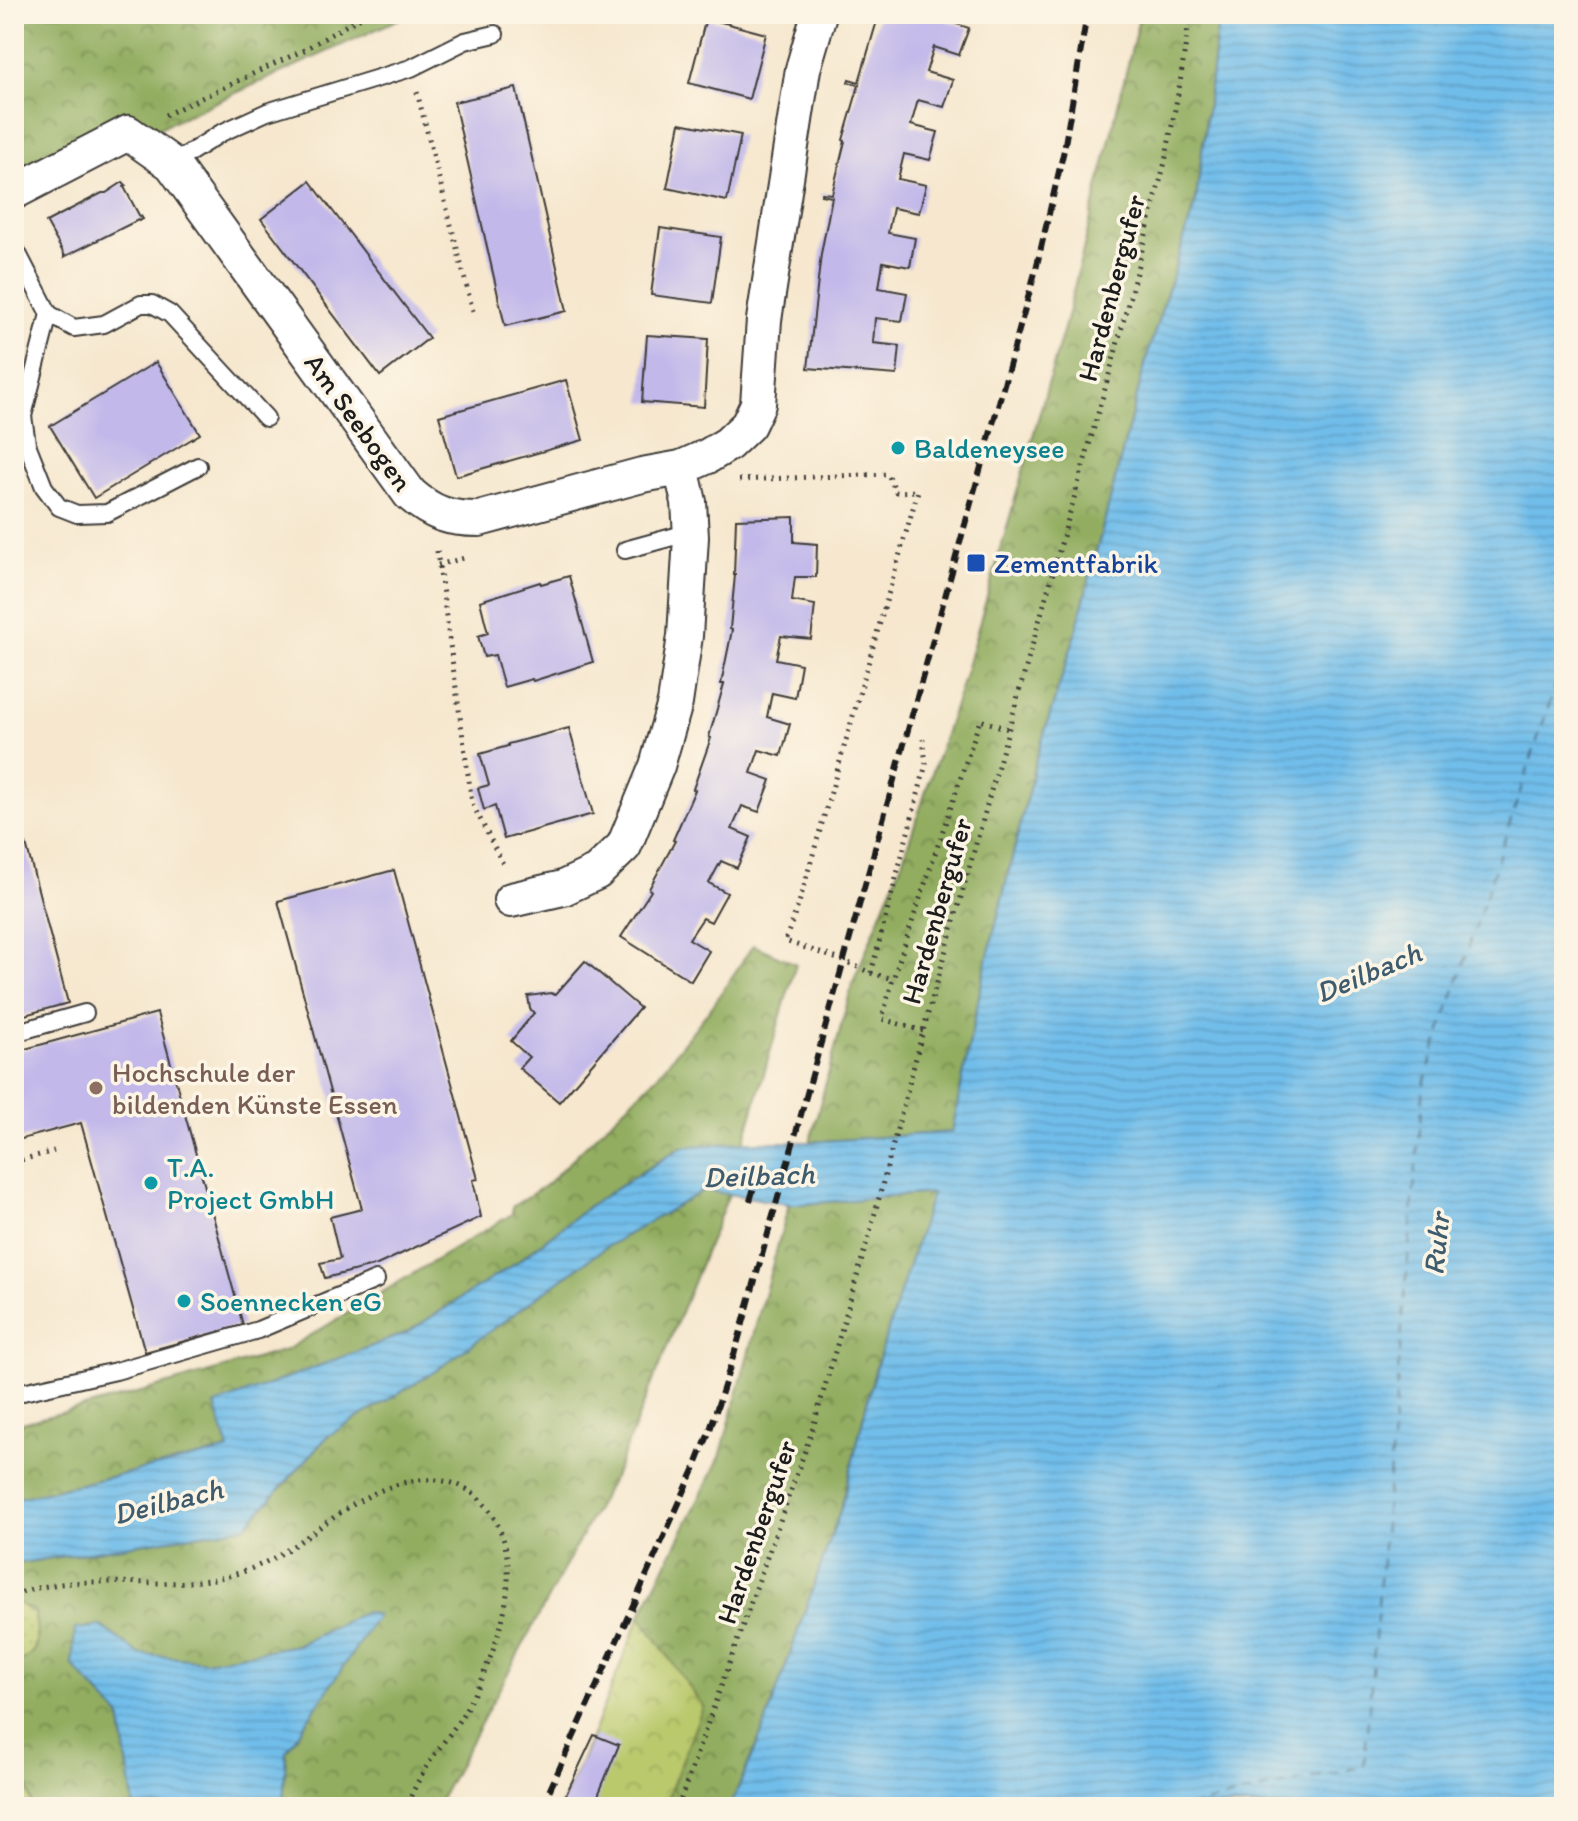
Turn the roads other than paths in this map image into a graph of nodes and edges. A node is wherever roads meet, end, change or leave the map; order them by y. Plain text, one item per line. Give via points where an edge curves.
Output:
1 (819, 14) edge
2 (495, 34) dead end
3 (172, 164) junction
4 (14, 192) edge
5 (14, 246) edge
6 (49, 314) junction
7 (266, 418) dead end
8 (198, 466) dead end
9 (681, 468) junction
10 (691, 537) junction
11 (625, 550) dead end
12 (511, 900) road end
13 (85, 1013) dead end
14 (14, 1033) edge
15 (376, 1280) dead end
16 (14, 1394) edge

1 - 9 street, Am Seebogen via 803,69 764,320 758,404 748,425 728,444
2 - 3 lane via 465,41 411,68 267,112
3 - 4 street, Am Seebogen via 128,133
3 - 9 street, Am Seebogen via 410,494 425,507 457,519 479,519
5 - 6 lane
6 - 7 lane via 74,328 104,324 141,304 152,304 170,314
6 - 8 lane via 23,416 27,444 44,487 59,507 77,514 107,513
9 - 10 street
10 - 11 lane
10 - 12 street via 675,703 657,766 624,846 597,872 563,888
13 - 14 lane
15 - 16 lane via 258,1330

